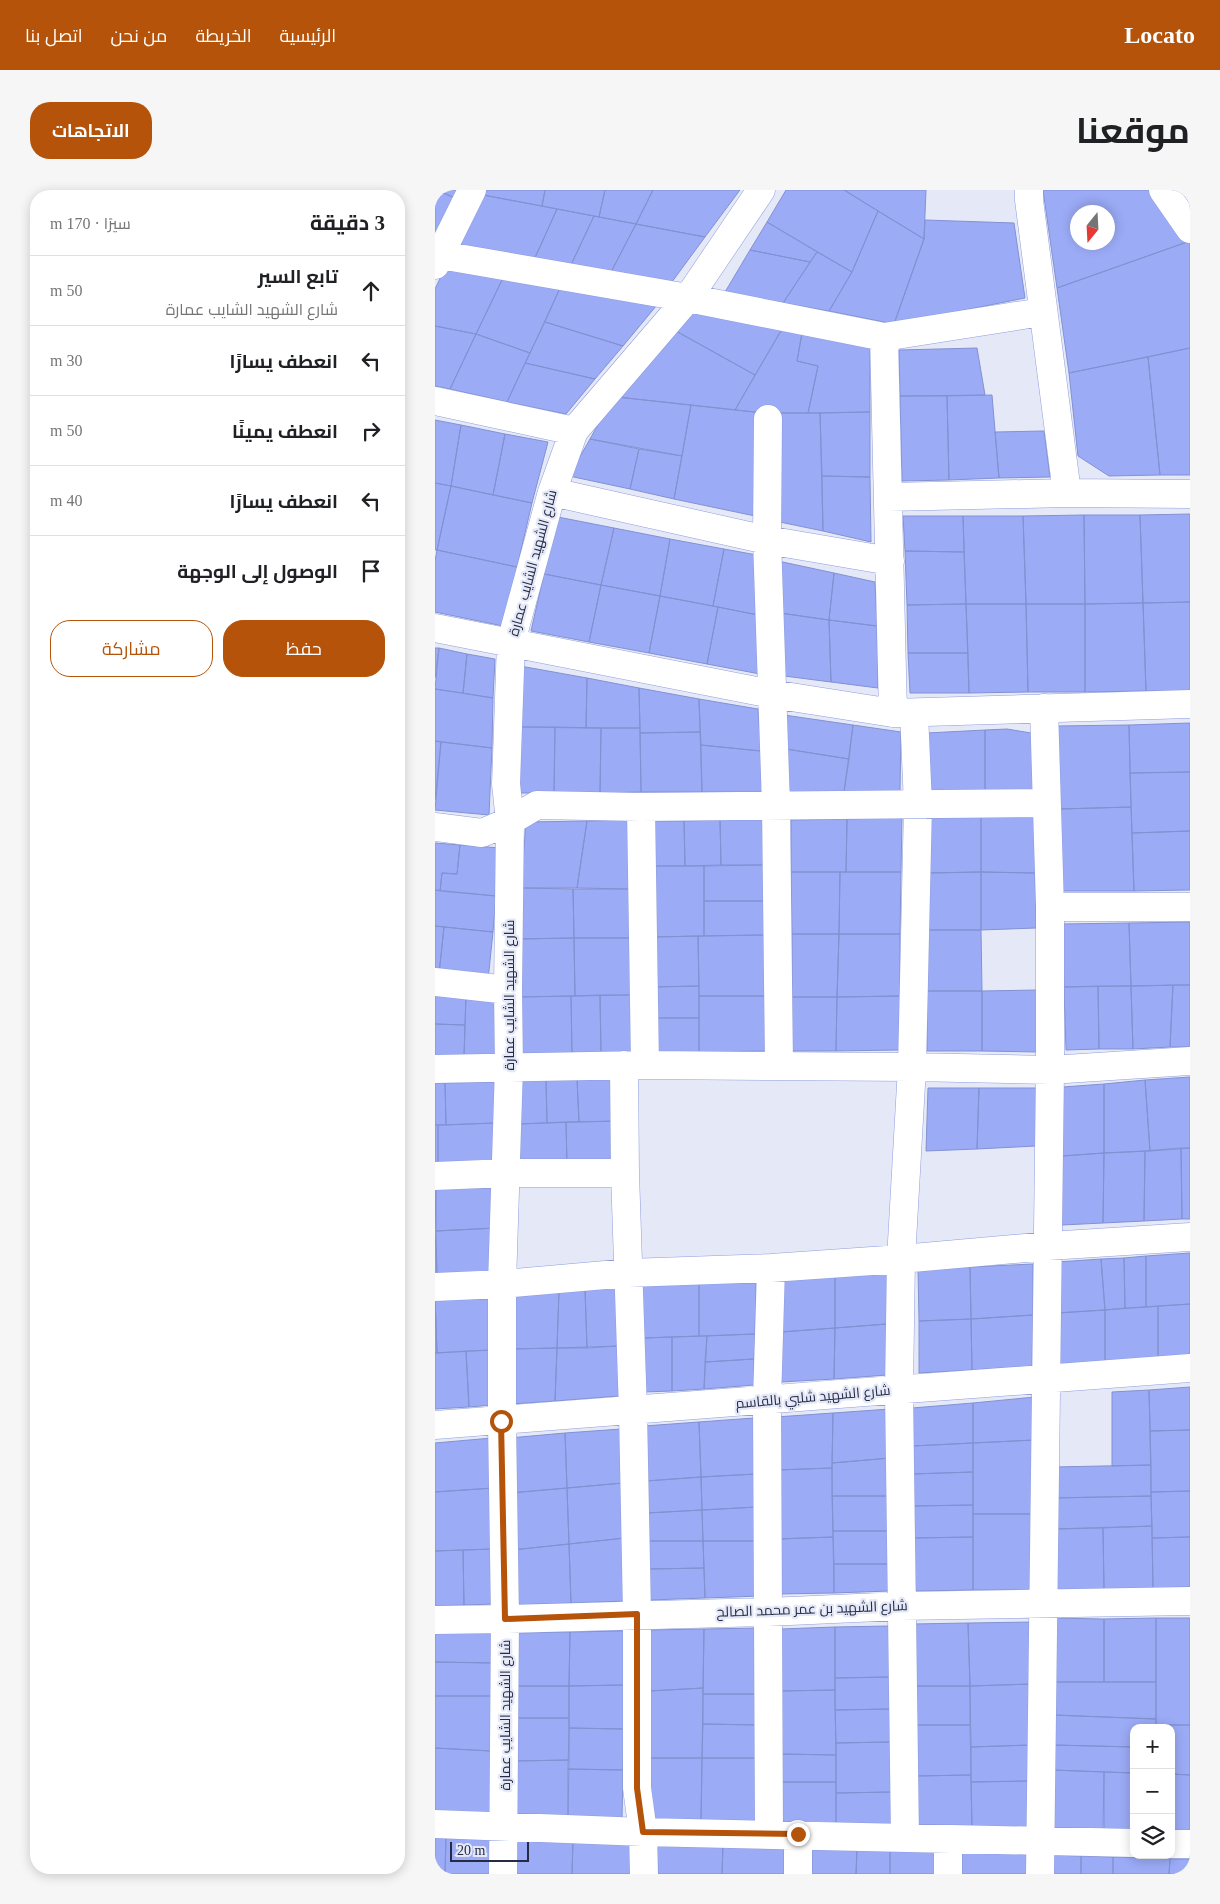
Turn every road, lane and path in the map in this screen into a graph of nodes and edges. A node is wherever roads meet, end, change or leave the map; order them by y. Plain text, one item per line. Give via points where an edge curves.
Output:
1 (473, 190) edge
2 (761, 190) edge
3 (1029, 190) edge
4 (1163, 190) edge
5 (1190, 229) edge
6 (437, 258) edge
7 (688, 298) junction
8 (1042, 312) junction
9 (883, 337) junction
10 (435, 401) edge
11 (768, 419) dead end
12 (574, 431) junction
13 (551, 492) junction
14 (1067, 493) junction
15 (1190, 494) edge
16 (888, 497) junction
17 (767, 540) junction
18 (890, 562) junction
19 (435, 628) edge
20 (511, 642) junction
21 (772, 694) junction
22 (1190, 704) edge
23 (1044, 708) junction
24 (904, 713) junction
25 (1046, 803) junction
26 (776, 805) junction
27 (918, 805) junction
28 (641, 807) junction
29 (510, 821) junction
30 (435, 827) edge
31 (1050, 907) junction
32 (1190, 907) edge
33 (435, 982) edge
34 (508, 990) junction
35 (1190, 1061) edge
36 (634, 1065) junction
37 (779, 1066) junction
38 (912, 1066) junction
39 (509, 1067) junction
40 (435, 1069) edge
41 (1049, 1070) junction
42 (507, 1173) junction
43 (625, 1173) junction
44 (435, 1176) edge
45 (1190, 1237) edge
46 (1048, 1246) junction
47 (901, 1259) junction
48 (771, 1268) junction
49 (629, 1272) junction
50 (502, 1284) junction
51 (435, 1287) edge
52 (1190, 1368) edge
53 (1046, 1378) junction
54 (899, 1390) junction
55 (767, 1401) junction
56 (633, 1412) junction
57 (501, 1421) junction
58 (435, 1425) edge
59 (1190, 1601) edge
60 (1042, 1604) junction
61 (901, 1606) junction
62 (768, 1612) junction
63 (637, 1614) junction
64 (505, 1619) junction
65 (435, 1620) edge
66 (435, 1824) edge
67 (504, 1826) junction
68 (643, 1832) junction
69 (769, 1834) junction
70 (798, 1834) junction
71 (905, 1838) junction
72 (948, 1839) junction
73 (1041, 1841) junction
74 (1130, 1843) edge
75 (1175, 1844) edge
76 (1190, 1844) edge
77 (503, 1874) edge
78 (644, 1874) edge
79 (798, 1874) edge
80 (948, 1874) edge
81 (1040, 1874) edge

1 - 6 street
2 - 7 street, شارع الشهيد الشايب عمارة
3 - 8 street
4 - 5 street
6 - 7 street
7 - 9 street
7 - 12 street, شارع الشهيد الشايب عمارة
8 - 9 street
8 - 14 street
9 - 16 street
10 - 12 street
11 - 17 street
12 - 13 street, شارع الشهيد الشايب عمارة
13 - 17 street
13 - 20 street, شارع الشهيد الشايب عمارة
14 - 15 street
14 - 16 street
16 - 18 street
17 - 18 street
17 - 21 street
18 - 24 street
19 - 20 street
20 - 21 street
20 - 29 street, شارع الشهيد الشايب عمارة via 506,784
21 - 24 street
21 - 26 street
22 - 23 street
23 - 24 street
23 - 25 street
24 - 27 street
25 - 27 street
25 - 31 street
26 - 27 street
26 - 28 street
26 - 37 street
27 - 38 street
28 - 29 street via 537,805
28 - 36 street
29 - 30 street via 483,833
29 - 34 street, شارع الشهيد الشايب عمارة
31 - 32 street
31 - 41 street
33 - 34 street
34 - 39 street, شارع الشهيد الشايب عمارة
35 - 41 street
36 - 37 street
36 - 39 street
36 - 43 street
37 - 38 street
38 - 41 street
38 - 47 street
39 - 40 street
39 - 42 street, شارع الشهيد الشايب عمارة
41 - 46 street
42 - 43 street
42 - 44 street
42 - 50 street, شارع الشهيد الشايب عمارة
43 - 49 street
45 - 46 street
46 - 47 street
46 - 53 street
47 - 48 street
47 - 54 street
48 - 49 street
48 - 55 street
49 - 50 street
49 - 56 street
50 - 51 street
50 - 57 street, شارع الشهيد الشايب عمارة
52 - 53 street, شارع الشهيد شلبي بالقاسم
53 - 54 street, شارع الشهيد شلبي بالقاسم
53 - 60 street
54 - 55 street, شارع الشهيد شلبي بالقاسم
54 - 61 street
55 - 56 street, شارع الشهيد شلبي بالقاسم
55 - 62 street
56 - 57 street, شارع الشهيد شلبي بالقاسم
56 - 63 street
57 - 58 street, شارع الشهيد شلبي بالقاسم
57 - 64 street, شارع الشهيد الشايب عمارة
59 - 60 street, شارع الشهيد بن عمر محمد الصالح
60 - 61 street, شارع الشهيد بن عمر محمد الصالح
60 - 73 street
61 - 62 street, شارع الشهيد بن عمر محمد الصالح
61 - 71 street
62 - 63 street, شارع الشهيد بن عمر محمد الصالح
62 - 69 street
63 - 64 street, شارع الشهيد بن عمر محمد الصالح
63 - 68 street via 637,1788
64 - 65 street, شارع الشهيد بن عمر محمد الصالح
64 - 67 street, شارع الشهيد الشايب عمارة
66 - 67 street
67 - 68 street
67 - 77 street, شارع الشهيد الشايب عمارة
68 - 69 street
68 - 78 street
69 - 70 street
70 - 71 street
70 - 79 street
71 - 72 street
72 - 73 street
72 - 80 street
73 - 74 street
73 - 81 street
75 - 76 street

